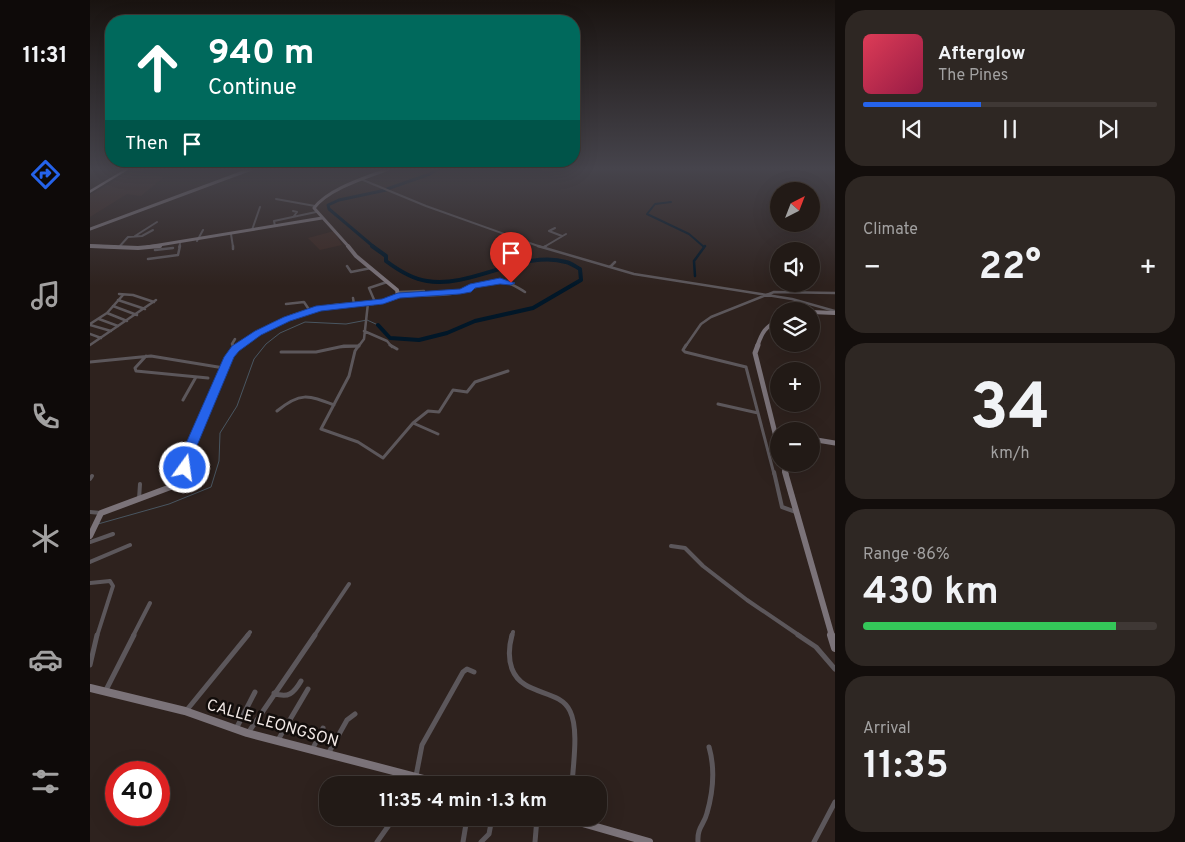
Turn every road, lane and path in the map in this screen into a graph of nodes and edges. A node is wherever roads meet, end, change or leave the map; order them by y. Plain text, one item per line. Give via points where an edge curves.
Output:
1 (147, 207) edge
2 (260, 207) dead end
3 (315, 207) edge
4 (430, 207) edge
5 (293, 211) dead end
6 (316, 212) junction
7 (294, 216) junction
8 (322, 218) junction
9 (157, 222) dead end
10 (275, 227) junction
11 (90, 228) edge
12 (556, 228) dead end
13 (153, 230) dead end
14 (203, 230) dead end
15 (252, 230) junction
16 (231, 234) junction
17 (566, 234) dead end
18 (562, 236) junction
19 (135, 237) junction
20 (197, 241) junction
21 (180, 244) junction
22 (90, 246) edge
23 (118, 248) junction
24 (161, 248) junction
25 (173, 248) dead end
26 (544, 248) junction
27 (233, 249) dead end
28 (155, 250) dead end
29 (568, 255) junction
30 (564, 258) dead end
31 (148, 259) dead end
32 (608, 260) dead end
33 (615, 262) dead end
34 (604, 265) junction
35 (346, 266) dead end
36 (610, 267) junction
37 (372, 268) junction
38 (387, 282) junction
39 (424, 291) dead end
40 (525, 292) dead end
41 (835, 293) edge
42 (399, 294) junction
43 (770, 295) junction
44 (353, 298) dead end
45 (118, 300) junction
46 (374, 302) junction
47 (368, 303) junction
48 (286, 304) dead end
49 (354, 304) junction
50 (113, 306) junction
51 (145, 309) junction
52 (310, 311) junction
53 (820, 312) edge
54 (835, 312) edge
55 (107, 313) junction
56 (137, 315) junction
57 (98, 319) junction
58 (127, 321) junction
59 (90, 325) edge
60 (118, 326) junction
61 (770, 326) edge
62 (364, 330) junction
63 (112, 332) junction
64 (90, 334) edge
65 (101, 338) junction
66 (235, 339) dead end
67 (90, 345) edge
68 (358, 346) junction
69 (235, 348) junction
70 (397, 349) dead end
71 (281, 352) dead end
72 (146, 356) junction
73 (90, 362) edge
74 (224, 368) junction
75 (508, 370) dead end
76 (196, 378) junction
77 (208, 378) dead end
78 (184, 400) dead end
79 (718, 404) dead end
80 (334, 405) junction
81 (277, 412) dead end
82 (758, 413) junction
83 (774, 422) edge
84 (413, 423) junction
85 (438, 434) dead end
86 (820, 440) edge
87 (835, 443) edge
88 (173, 448) dead end
89 (186, 460) junction
90 (785, 472) edge
91 (140, 484) dead end
92 (139, 499) junction
93 (90, 512) edge
94 (797, 512) junction
95 (100, 514) junction
96 (113, 534) dead end
97 (90, 536) edge
98 (90, 542) edge
99 (130, 545) dead end
100 (671, 546) dead end
101 (90, 562) edge
102 (90, 583) edge
103 (349, 584) dead end
104 (150, 603) dead end
105 (250, 632) dead end
106 (513, 632) dead end
107 (835, 648) edge
108 (90, 665) edge
109 (835, 668) edge
110 (474, 672) dead end
111 (301, 681) dead end
112 (90, 688) edge
113 (308, 688) dead end
114 (104, 692) junction
115 (254, 692) dead end
116 (274, 693) junction
117 (185, 711) junction
118 (356, 714) dead end
119 (323, 728) dead end
120 (236, 729) junction
121 (247, 733) junction
122 (277, 741) junction
123 (709, 747) dead end
124 (312, 751) junction
125 (328, 755) junction
126 (404, 776) edge
127 (418, 776) edge
128 (572, 776) edge
129 (835, 802) edge
130 (388, 826) edge
131 (466, 826) edge
132 (490, 826) edge
133 (536, 826) edge
134 (596, 826) edge
135 (377, 842) edge
136 (463, 842) edge
137 (481, 842) edge
138 (535, 842) edge
139 (649, 842) edge
140 (698, 842) edge
141 (814, 842) edge

1 - 11 street
2 - 15 street
3 - 6 street
4 - 26 street
5 - 7 street via 296,212
6 - 7 street
6 - 8 street
7 - 10 street via 274,221
8 - 10 street
8 - 37 street via 331,224 356,256
9 - 19 street
10 - 15 street
12 - 18 street via 549,231
13 - 19 street via 143,237
14 - 20 street
15 - 16 street
16 - 20 street
16 - 27 street
17 - 18 street
18 - 26 street
19 - 23 street via 128,237
20 - 21 street
21 - 24 street
21 - 31 street via 178,255
22 - 23 street
23 - 24 street
24 - 25 street
24 - 28 street
26 - 29 street
29 - 30 street
29 - 34 street
32 - 34 street
33 - 36 street
34 - 36 street
35 - 37 street via 351,272
36 - 43 street via 634,274
37 - 38 street
38 - 42 street
38 - 46 street via 368,288
39 - 42 street
40 - 42 street via 500,281 452,293
41 - 43 street via 779,292
42 - 46 street
43 - 54 street
43 - 82 street via 705,318 683,351 746,367
44 - 49 street
45 - 50 street
45 - 51 street
45 - 51 street via 121,295 133,295 155,301
46 - 47 street
47 - 49 street
47 - 62 street
48 - 52 street via 304,302
49 - 52 street
50 - 55 street
50 - 56 street
51 - 56 street
52 - 69 street via 275,324
53 - 54 street
55 - 57 street
55 - 58 street
56 - 58 street
57 - 59 street
57 - 60 street
58 - 60 street
59 - 63 street
60 - 63 street
61 - 83 street via 756,344 755,354
62 - 68 street via 364,339
62 - 70 street
63 - 65 street
64 - 65 street
65 - 67 street
66 - 69 street via 232,344
68 - 71 street via 316,352
68 - 80 street via 349,376
69 - 74 street
72 - 73 street
72 - 74 street
72 - 76 street via 136,371
74 - 89 street
75 - 84 street via 475,382 466,392 453,390 440,412 428,411
76 - 77 street
76 - 78 street
79 - 82 street
80 - 81 street via 311,395 301,395
80 - 84 street via 322,429 358,442 381,457
82 - 94 street via 782,506
84 - 85 street
86 - 87 street
88 - 89 street via 169,462
89 - 92 street via 180,481
90 - 94 street
91 - 92 street
92 - 95 street
93 - 95 street
94 - 107 street
95 - 97 street
96 - 98 street
99 - 101 street
100 - 109 street via 685,548 747,600 816,647
102 - 108 street via 112,582 113,586
103 - 116 street
104 - 114 street
105 - 117 street
106 - 128 street via 508,647 513,672 528,688 561,701 572,715
110 - 127 street via 467,669 463,672 427,734 422,745
111 - 116 street via 288,697
112 - 114 street, CALLE LEONGSON
113 - 122 street
114 - 117 street, CALLE LEONGSON
115 - 120 street
116 - 121 street
117 - 120 street, CALLE LEONGSON
118 - 125 street via 347,720
119 - 124 street
120 - 121 street, CALLE LEONGSON
121 - 122 street, CALLE LEONGSON
122 - 124 street, CALLE LEONGSON
123 - 140 street via 713,765 707,815 698,826
124 - 125 street, CALLE LEONGSON
125 - 126 street, CALLE LEONGSON
129 - 141 street
130 - 135 street
131 - 136 street
132 - 137 street via 489,834
133 - 138 street
134 - 139 street

